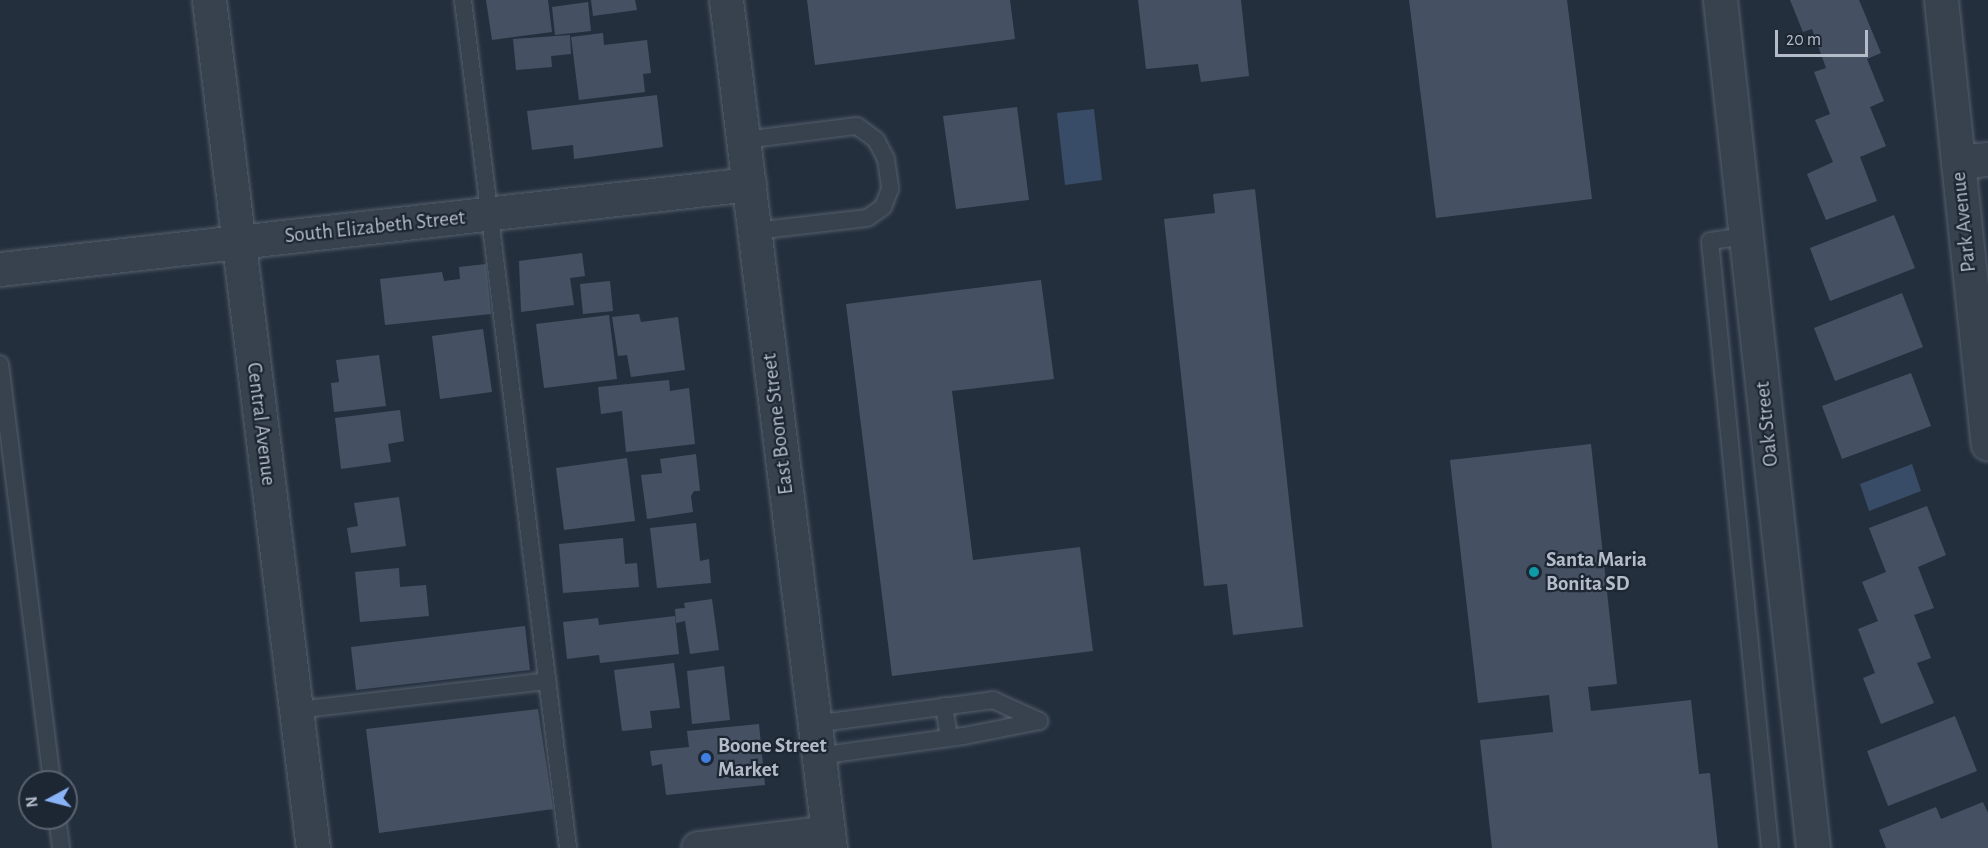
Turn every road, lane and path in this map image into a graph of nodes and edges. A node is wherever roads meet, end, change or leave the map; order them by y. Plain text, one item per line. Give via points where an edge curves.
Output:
1 (209, 0) edge
2 (463, 0) edge
3 (726, 0) edge
4 (1720, 0) edge
5 (1941, 0) edge
6 (744, 140) junction
7 (1973, 161) edge
8 (749, 184) junction
9 (489, 214) junction
10 (755, 231) junction
11 (1746, 236) junction
12 (238, 242) junction
13 (0, 269) edge
14 (0, 364) edge
15 (1988, 444) edge
16 (547, 681) junction
17 (944, 706) junction
18 (297, 711) junction
19 (814, 724) junction
20 (949, 738) junction
21 (818, 756) junction
22 (51, 770) edge
23 (59, 830) edge
24 (829, 840) edge
25 (61, 848) edge
26 (314, 848) edge
27 (568, 848) edge
28 (698, 848) edge
29 (1770, 848) edge
30 (1813, 848) edge

1 - 12 street, Central Avenue
2 - 9 lane
3 - 6 street, East Boone Street
4 - 11 street, Oak Street
5 - 7 street, Park Avenue
6 - 8 street, East Boone Street
6 - 10 lane via 857,126 876,140 886,159 889,179 890,189 883,207 867,218
7 - 15 street, Park Avenue
8 - 9 street, South Elizabeth Street
8 - 10 street, East Boone Street
9 - 12 street, South Elizabeth Street
9 - 16 lane
10 - 19 street, East Boone Street
11 - 29 lane via 1710,241
11 - 30 street, Oak Street
12 - 13 street, South Elizabeth Street
12 - 18 street, Central Avenue
14 - 22 lane
16 - 18 lane
16 - 27 lane
17 - 19 lane
17 - 20 lane
17 - 20 lane via 993,700 1039,721
18 - 26 street, Central Avenue
19 - 21 street, East Boone Street
20 - 21 lane
21 - 24 street, East Boone Street
23 - 25 lane
24 - 28 street

